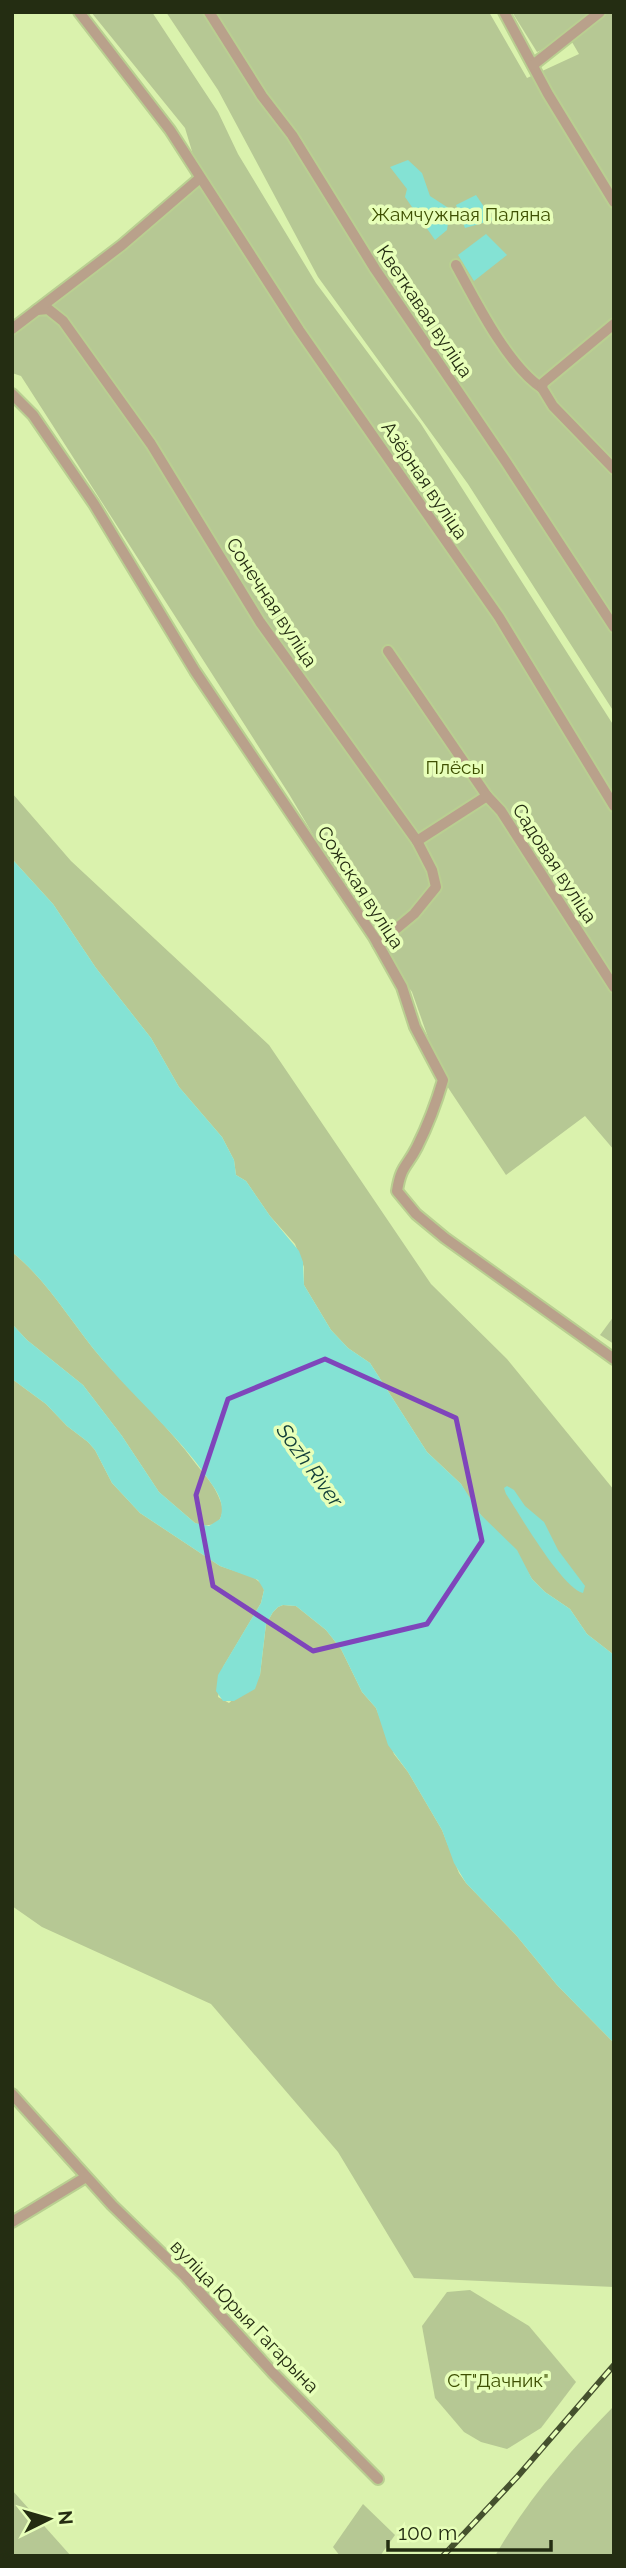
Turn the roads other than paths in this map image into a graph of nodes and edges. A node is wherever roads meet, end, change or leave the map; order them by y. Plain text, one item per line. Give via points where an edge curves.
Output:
1 (79, 12) edge
2 (209, 12) edge
3 (504, 12) edge
4 (600, 12) edge
5 (533, 65) junction
6 (200, 178) junction
7 (614, 202) edge
8 (456, 265) dead end
9 (37, 310) junction
10 (614, 324) edge
11 (12, 329) edge
12 (541, 388) junction
13 (12, 394) edge
14 (614, 469) edge
15 (614, 627) edge
16 (388, 651) dead end
17 (487, 796) junction
18 (614, 806) edge
19 (417, 841) junction
20 (378, 944) junction
21 (614, 987) edge
22 (614, 1359) edge
23 (12, 2094) edge
24 (86, 2177) junction
25 (12, 2222) edge
26 (378, 2479) dead end

1 - 6 street, Азёрная вуліца via 170,130
2 - 15 street, Кветкавая вуліца
3 - 5 street
4 - 5 street
5 - 7 street
6 - 9 street via 122,246
6 - 18 street, Азёрная вуліца via 299,330 499,617
8 - 12 street via 502,343
9 - 11 street
9 - 19 street, Сонечная вуліца via 48,309 64,321 151,444 260,622
10 - 12 street
12 - 14 street
13 - 20 street, Сожская вуліца via 33,415 94,504 195,671
16 - 17 street, Садовая вуліца
17 - 19 street, Садовая вуліца
17 - 21 street, Садовая вуліца
19 - 20 street, Сонечная вуліца via 436,887 414,914
20 - 22 street, Сожская вуліца via 443,1080 435,1111 400,1171 397,1191 445,1238
23 - 24 street, вуліца Юрыя Гагарына
24 - 25 street
24 - 26 street, вуліца Юрыя Гагарына

